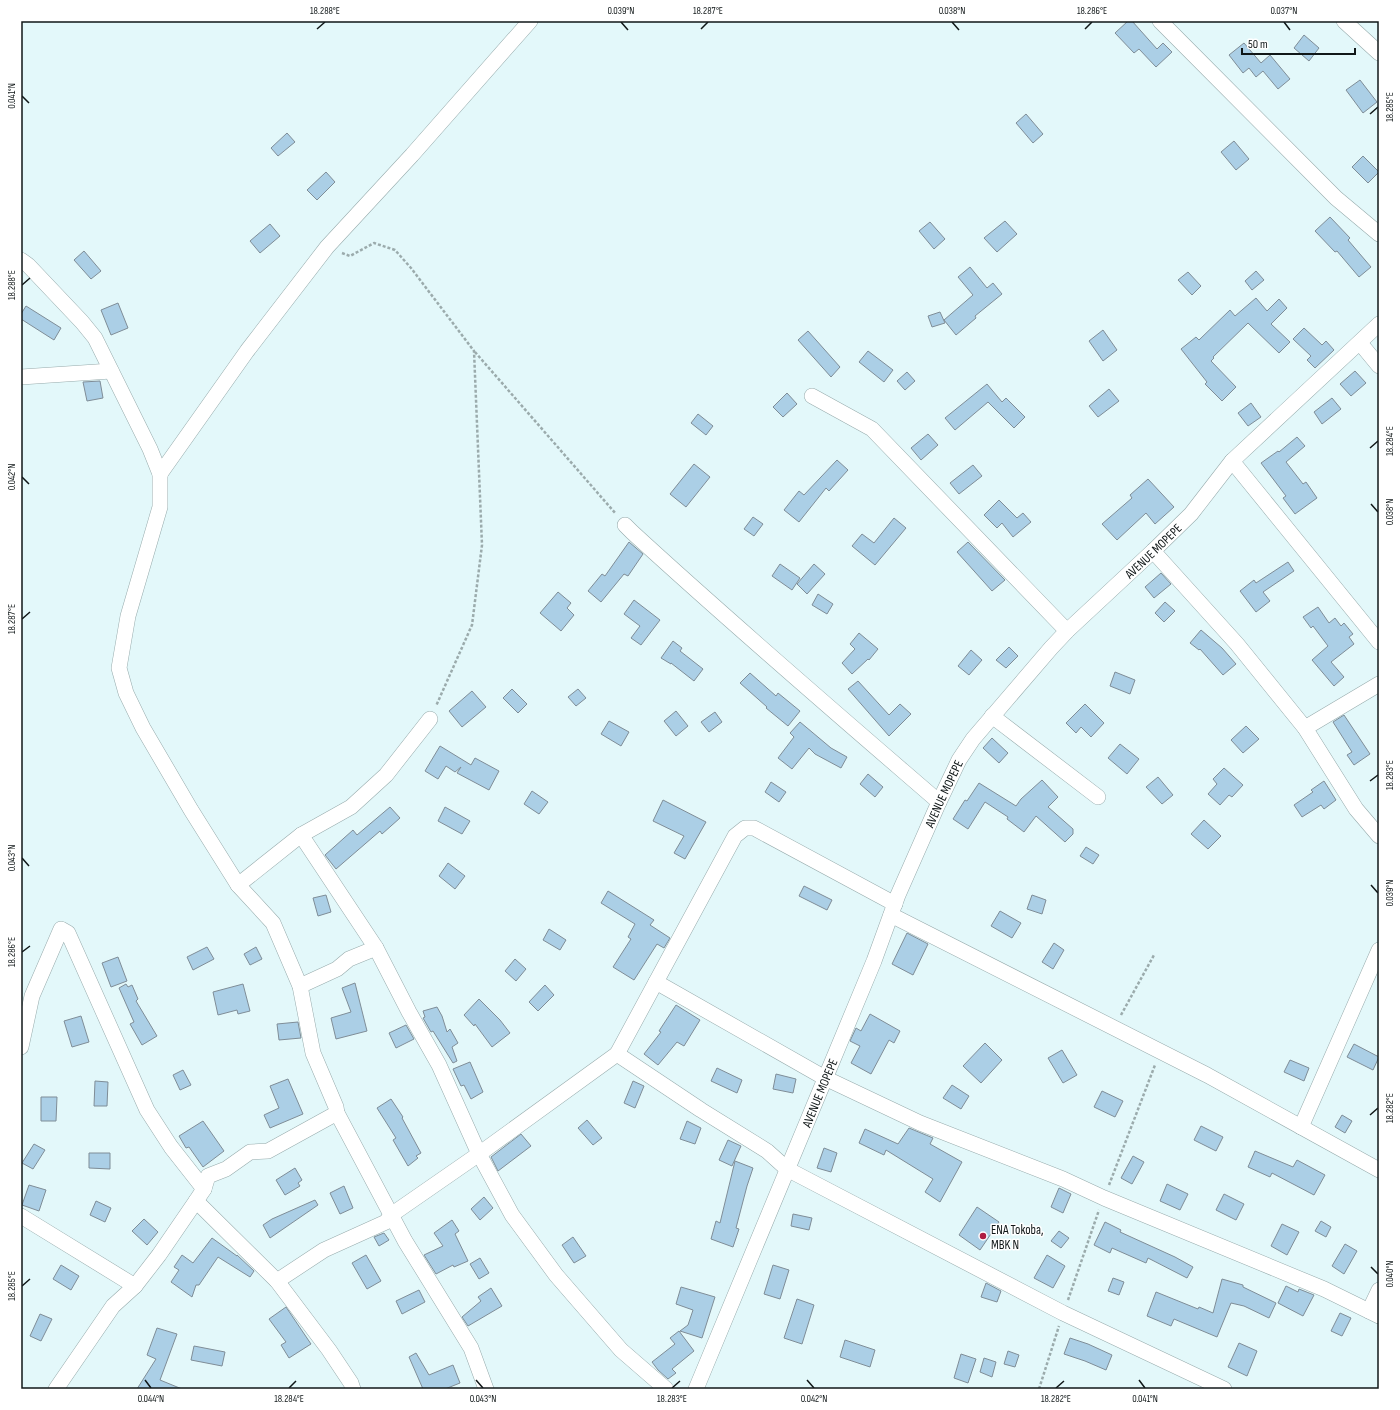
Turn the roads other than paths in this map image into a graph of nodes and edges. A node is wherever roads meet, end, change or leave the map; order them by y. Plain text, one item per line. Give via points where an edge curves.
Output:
1 (530, 21) edge
2 (1160, 21) edge
3 (1344, 21) edge
4 (1379, 53) edge
5 (1379, 234) edge
6 (21, 260) edge
7 (1379, 324) edge
8 (1360, 343) junction
9 (1379, 366) edge
10 (111, 371) junction
11 (21, 377) edge
12 (812, 396) dead end
13 (1232, 461) junction
14 (160, 474) junction
15 (625, 525) road end
16 (1153, 551) junction
17 (1067, 631) junction
18 (1379, 642) edge
19 (1379, 684) edge
20 (992, 716) junction
21 (430, 719) road end
22 (1305, 728) junction
23 (1098, 797) dead end
24 (939, 802) junction
25 (301, 835) junction
26 (1379, 836) edge
27 (238, 885) junction
28 (893, 909) junction
29 (376, 948) junction
30 (1379, 950) edge
31 (656, 982) junction
32 (300, 986) junction
33 (21, 1047) edge
34 (617, 1054) junction
35 (825, 1078) junction
36 (337, 1113) junction
37 (1301, 1127) junction
38 (479, 1154) junction
39 (787, 1169) junction
40 (1379, 1170) edge
41 (200, 1195) junction
42 (390, 1215) junction
43 (21, 1216) edge
44 (277, 1280) junction
45 (135, 1286) junction
46 (1379, 1290) edge
47 (1374, 1313) edge
48 (56, 1389) edge
49 (353, 1389) edge
50 (486, 1389) edge
51 (666, 1389) edge
52 (696, 1389) edge
53 (1224, 1389) edge

1 - 14 street via 327,247 247,351
2 - 5 street via 1336,198
3 - 4 street
6 - 10 street via 95,338
7 - 8 street, AVENUE MOPEPE
8 - 9 street
8 - 13 street, AVENUE MOPEPE
10 - 11 street
10 - 14 street
12 - 17 street via 872,429
13 - 16 street, AVENUE MOPEPE via 1191,514
13 - 18 street
14 - 27 street via 160,506 128,616 119,668 126,693 143,728
15 - 24 street via 705,599
16 - 17 street, AVENUE MOPEPE
16 - 22 street via 1237,644
17 - 20 street, AVENUE MOPEPE
19 - 22 street
20 - 23 street
20 - 24 street, AVENUE MOPEPE via 972,739 959,760
21 - 25 street via 386,776 351,807
22 - 26 street via 1356,809
24 - 28 street, AVENUE MOPEPE
25 - 27 street
25 - 29 street
27 - 32 street via 273,923
28 - 31 street via 754,828 745,828 735,836
28 - 35 street, AVENUE MOPEPE
28 - 37 street
29 - 32 street via 349,959 337,968
29 - 38 street via 439,1065
30 - 37 street
31 - 34 street
31 - 35 street
32 - 36 street via 313,1052
33 - 41 street via 32,996 61,929 68,933 147,1110
34 - 38 street
34 - 39 street via 766,1151
35 - 39 street, AVENUE MOPEPE
35 - 47 street via 920,1123 1064,1179 1324,1289
36 - 41 street via 268,1151 250,1152 226,1169 208,1176
36 - 42 street
37 - 40 street
38 - 42 street
38 - 51 street via 512,1215 556,1275 621,1350
39 - 52 street, AVENUE MOPEPE
39 - 53 street via 1063,1312
41 - 44 street
41 - 45 street
42 - 44 street via 386,1222 324,1250
42 - 50 street via 471,1348
43 - 45 street
44 - 49 street via 329,1350
45 - 48 street via 113,1306
46 - 47 street

